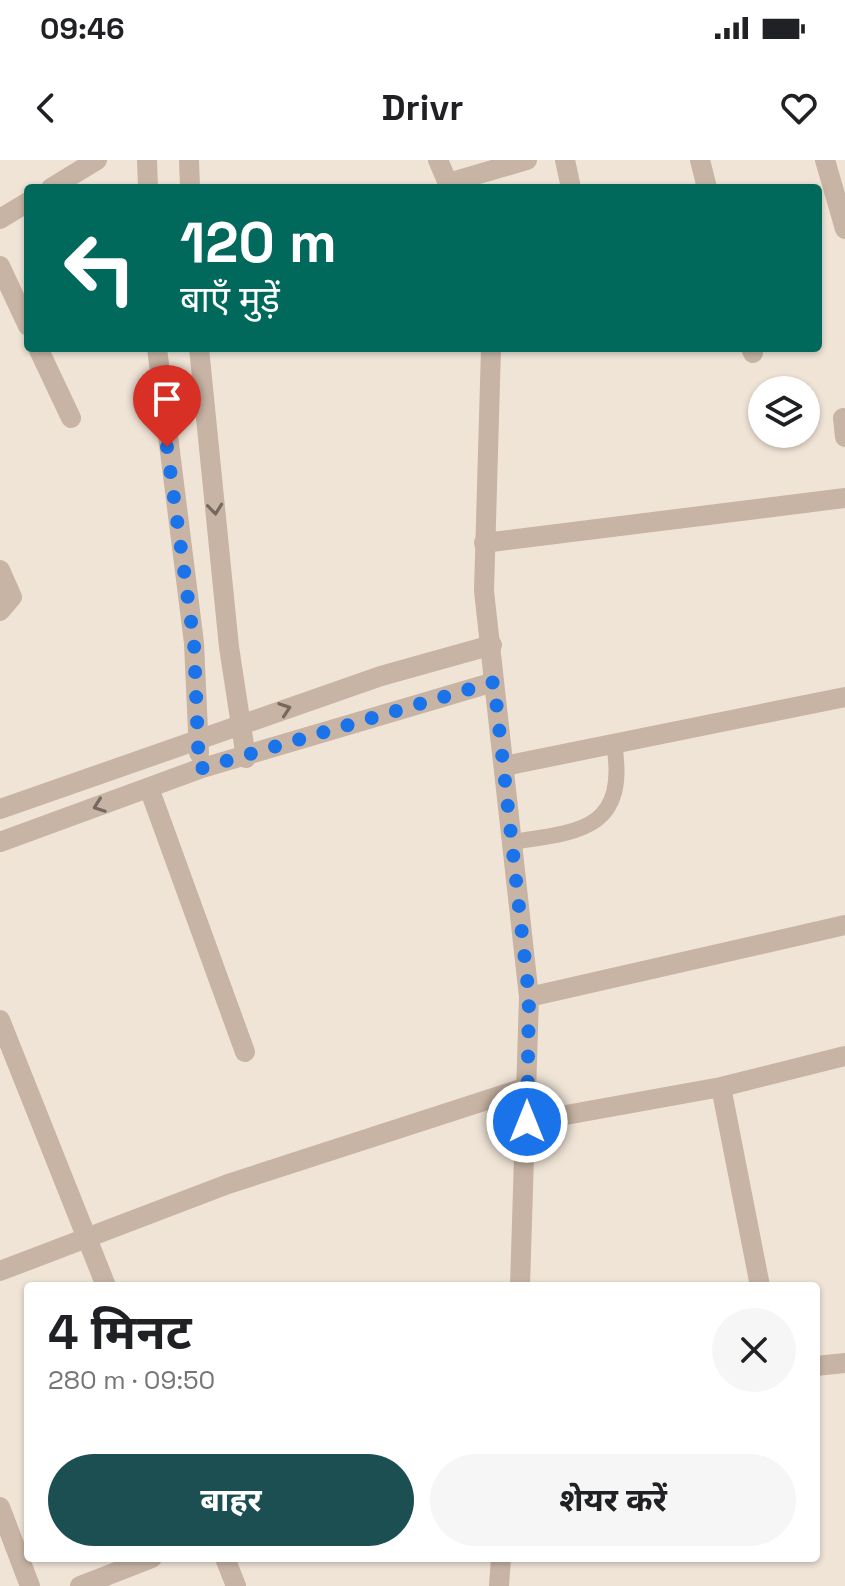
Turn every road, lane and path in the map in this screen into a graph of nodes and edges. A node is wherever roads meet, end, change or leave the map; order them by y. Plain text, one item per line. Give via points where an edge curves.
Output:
1 (97, 160) edge
2 (147, 160) edge
3 (189, 160) edge
4 (438, 160) edge
5 (527, 160) edge
6 (565, 160) edge
7 (700, 160) edge
8 (825, 160) edge
9 (58, 184) edge
10 (148, 184) edge
11 (190, 184) edge
12 (448, 184) edge
13 (455, 184) edge
14 (570, 184) edge
15 (706, 184) edge
16 (24, 204) edge
17 (0, 219) edge
18 (845, 229) edge
19 (0, 266) edge
20 (24, 317) edge
21 (40, 352) edge
22 (158, 352) edge
23 (199, 352) edge
24 (491, 352) edge
25 (71, 418) dead end
26 (845, 498) edge
27 (484, 543) junction
28 (0, 570) edge
29 (0, 611) edge
30 (492, 645) junction
31 (494, 682) junction
32 (845, 697) edge
33 (243, 723) junction
34 (199, 741) junction
35 (614, 743) junction
36 (246, 758) junction
37 (504, 766) junction
38 (199, 769) junction
39 (149, 788) junction
40 (0, 809) edge
41 (0, 842) edge
42 (512, 842) junction
43 (845, 925) edge
44 (529, 997) junction
45 (0, 1020) edge
46 (245, 1052) dead end
47 (845, 1056) edge
48 (527, 1087) junction
49 (721, 1087) junction
50 (527, 1122) junction
51 (89, 1237) junction
52 (0, 1271) edge
53 (105, 1282) edge
54 (520, 1282) edge
55 (759, 1282) edge
56 (845, 1363) edge
57 (820, 1366) edge
58 (0, 1507) edge
59 (142, 1562) edge
60 (227, 1562) edge
61 (501, 1562) edge
62 (30, 1586) edge
63 (80, 1586) edge
64 (236, 1586) edge
65 (499, 1586) edge

1 - 9 street
2 - 10 street
3 - 11 street
4 - 12 street
5 - 13 street
6 - 14 street
7 - 15 street
8 - 18 street
16 - 17 street
19 - 20 street
21 - 25 street
22 - 34 street via 194,643
23 -> 33 street via 229,647
24 - 27 street
26 - 27 street
27 - 30 street
28 - 29 street via 12,597
30 - 31 street
33 -> 30 street
31 - 36 street
31 - 37 street
32 - 35 street
33 - 34 street
33 - 36 street
34 - 38 street
34 - 40 street
35 - 37 street
35 - 42 lane via 620,777 613,801 593,823 556,836
36 - 38 street
37 - 42 street
38 - 39 street
39 -> 41 street
39 - 46 street
42 - 44 street
43 - 44 street
44 - 48 street
45 - 51 street
47 - 49 street
48 - 50 street
48 - 51 street via 228,1184
49 - 50 street
49 - 55 street
50 - 54 street
51 - 52 street
51 - 53 street
56 - 57 street
58 - 62 street
59 - 63 street
60 - 64 street
61 - 65 street

